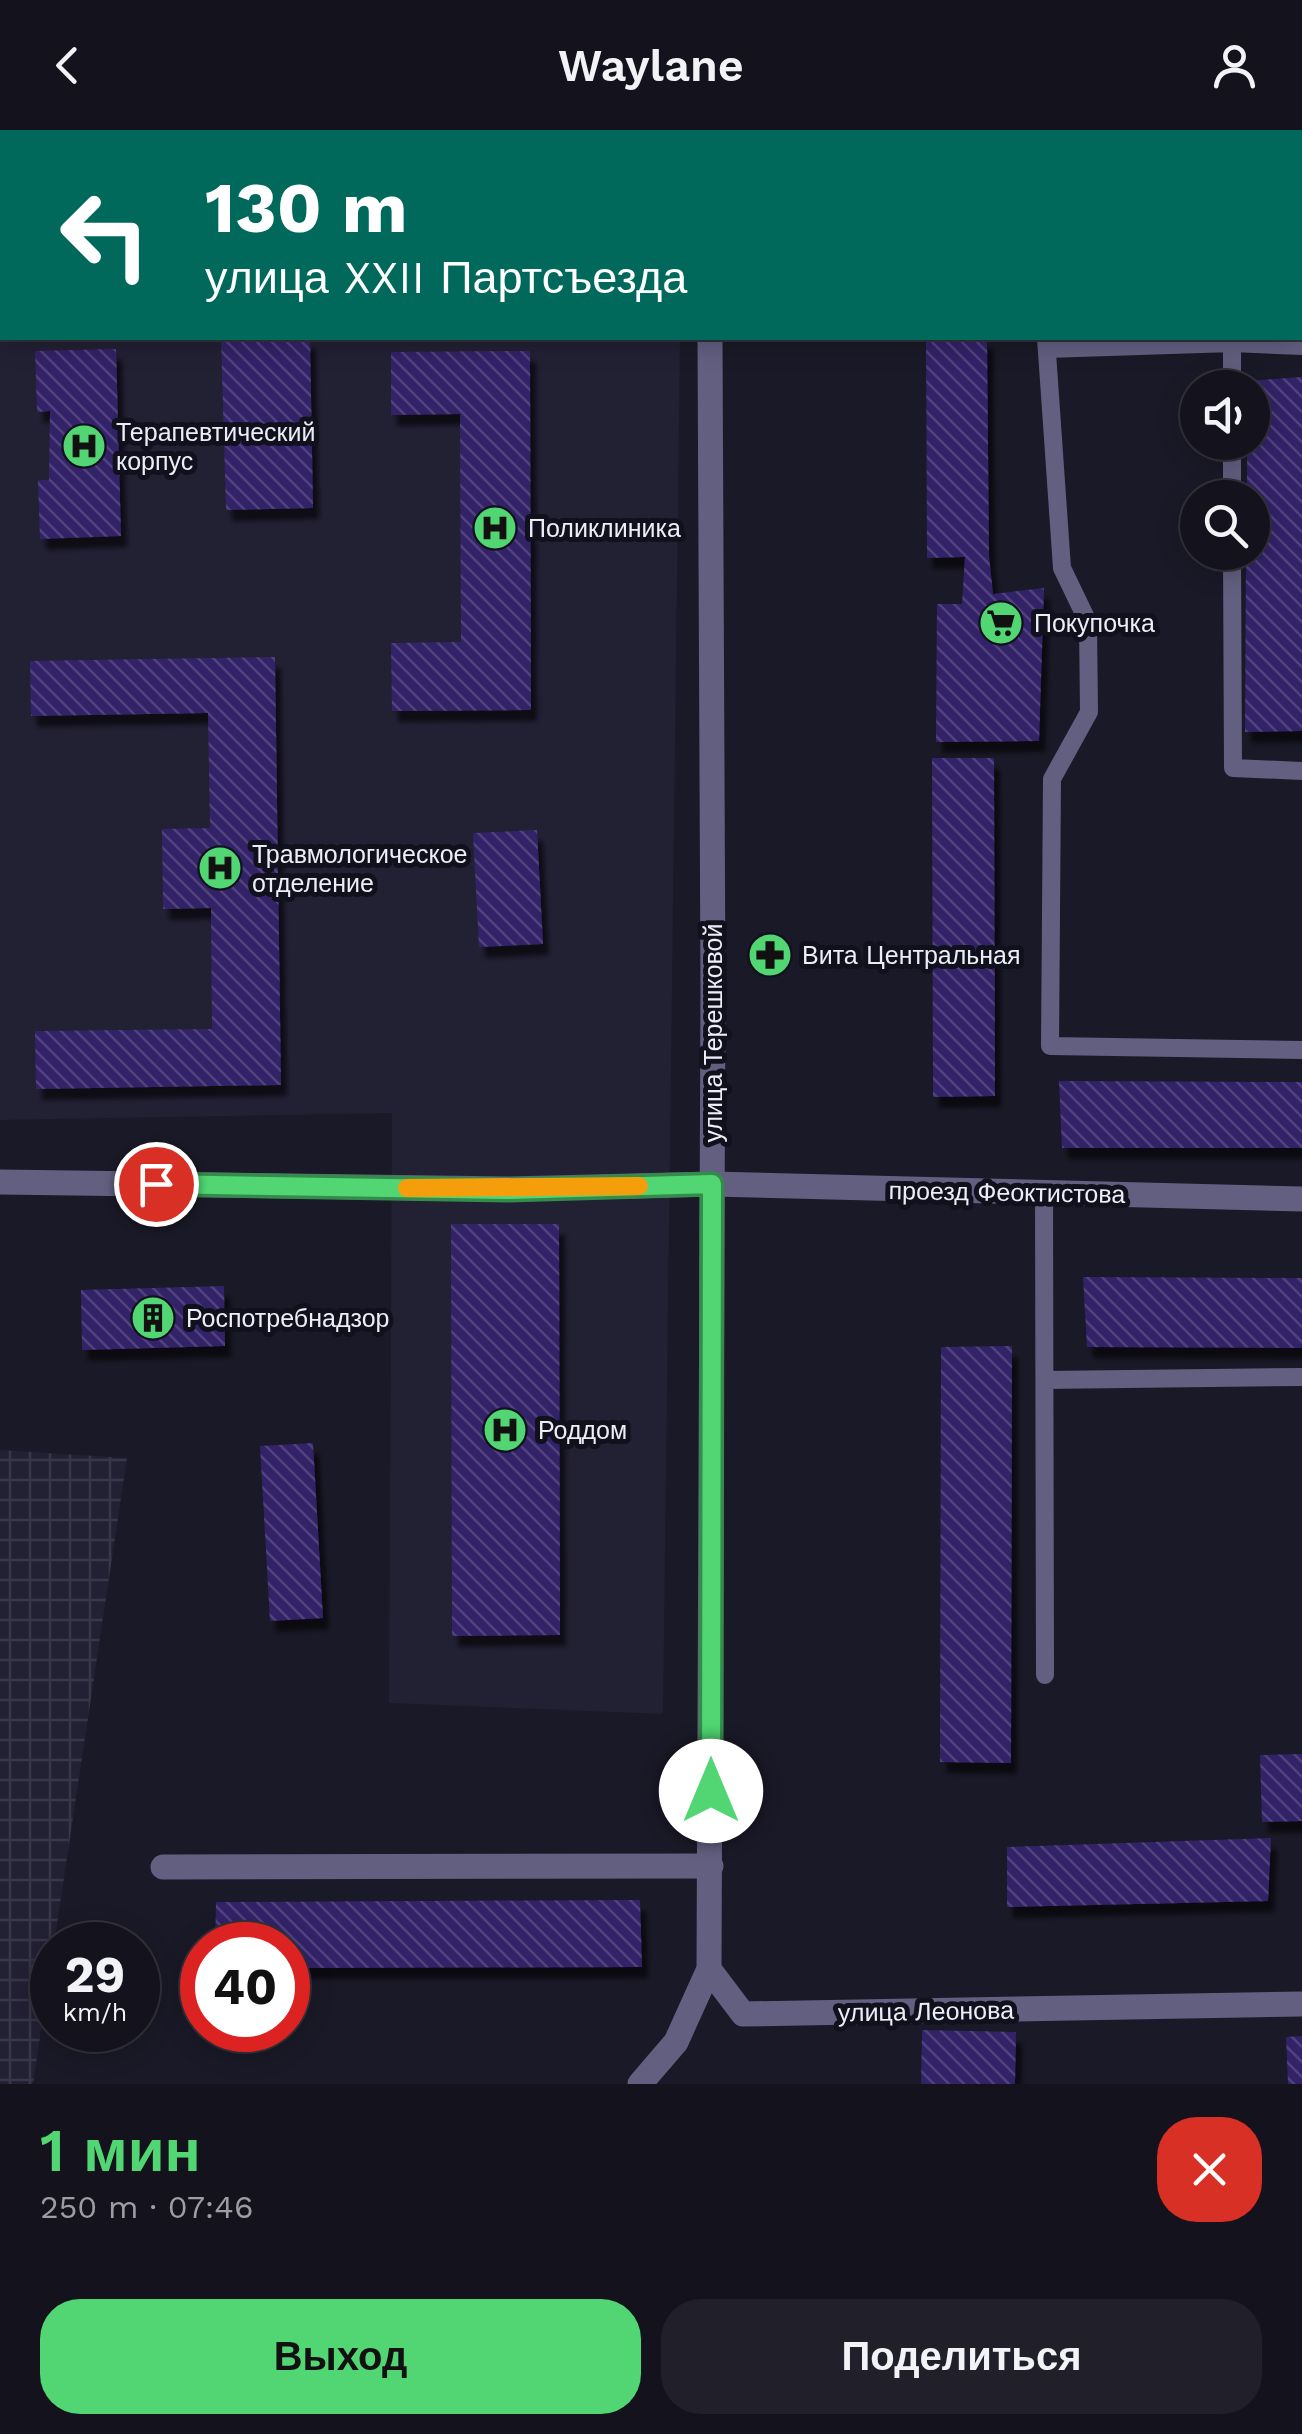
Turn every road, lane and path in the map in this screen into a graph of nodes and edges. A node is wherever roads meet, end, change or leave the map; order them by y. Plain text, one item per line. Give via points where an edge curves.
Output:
1 (710, 340) edge
2 (1047, 343) edge
3 (1232, 343) junction
4 (1302, 346) edge
5 (1232, 370) edge
6 (1232, 570) edge
7 (1302, 771) edge
8 (1302, 1050) edge
9 (0, 1182) edge
10 (712, 1184) junction
11 (1044, 1192) junction
12 (1302, 1199) edge
13 (1302, 1377) edge
14 (1045, 1380) junction
15 (1046, 1675) dead end
16 (711, 1866) junction
17 (164, 1867) dead end
18 (709, 1969) junction
19 (1302, 2004) edge
20 (640, 2084) edge

1 - 10 street, улица Терешковой
2 - 3 lane
2 - 8 lane via 1062,568 1088,622 1088,712 1052,778 1050,1046
3 - 4 lane
3 - 5 lane
6 - 7 lane via 1232,768
9 - 10 street, проезд Феоктистова via 508,1190
10 - 11 street, проезд Феоктистова
10 - 16 street, улица Терешковой
11 - 12 street, проезд Феоктистова
11 - 14 lane
13 - 14 lane
14 - 15 lane
16 - 17 street
16 - 18 street, улица Терешковой
18 - 19 street, улица Леонова via 743,2014
18 - 20 street via 676,2042

